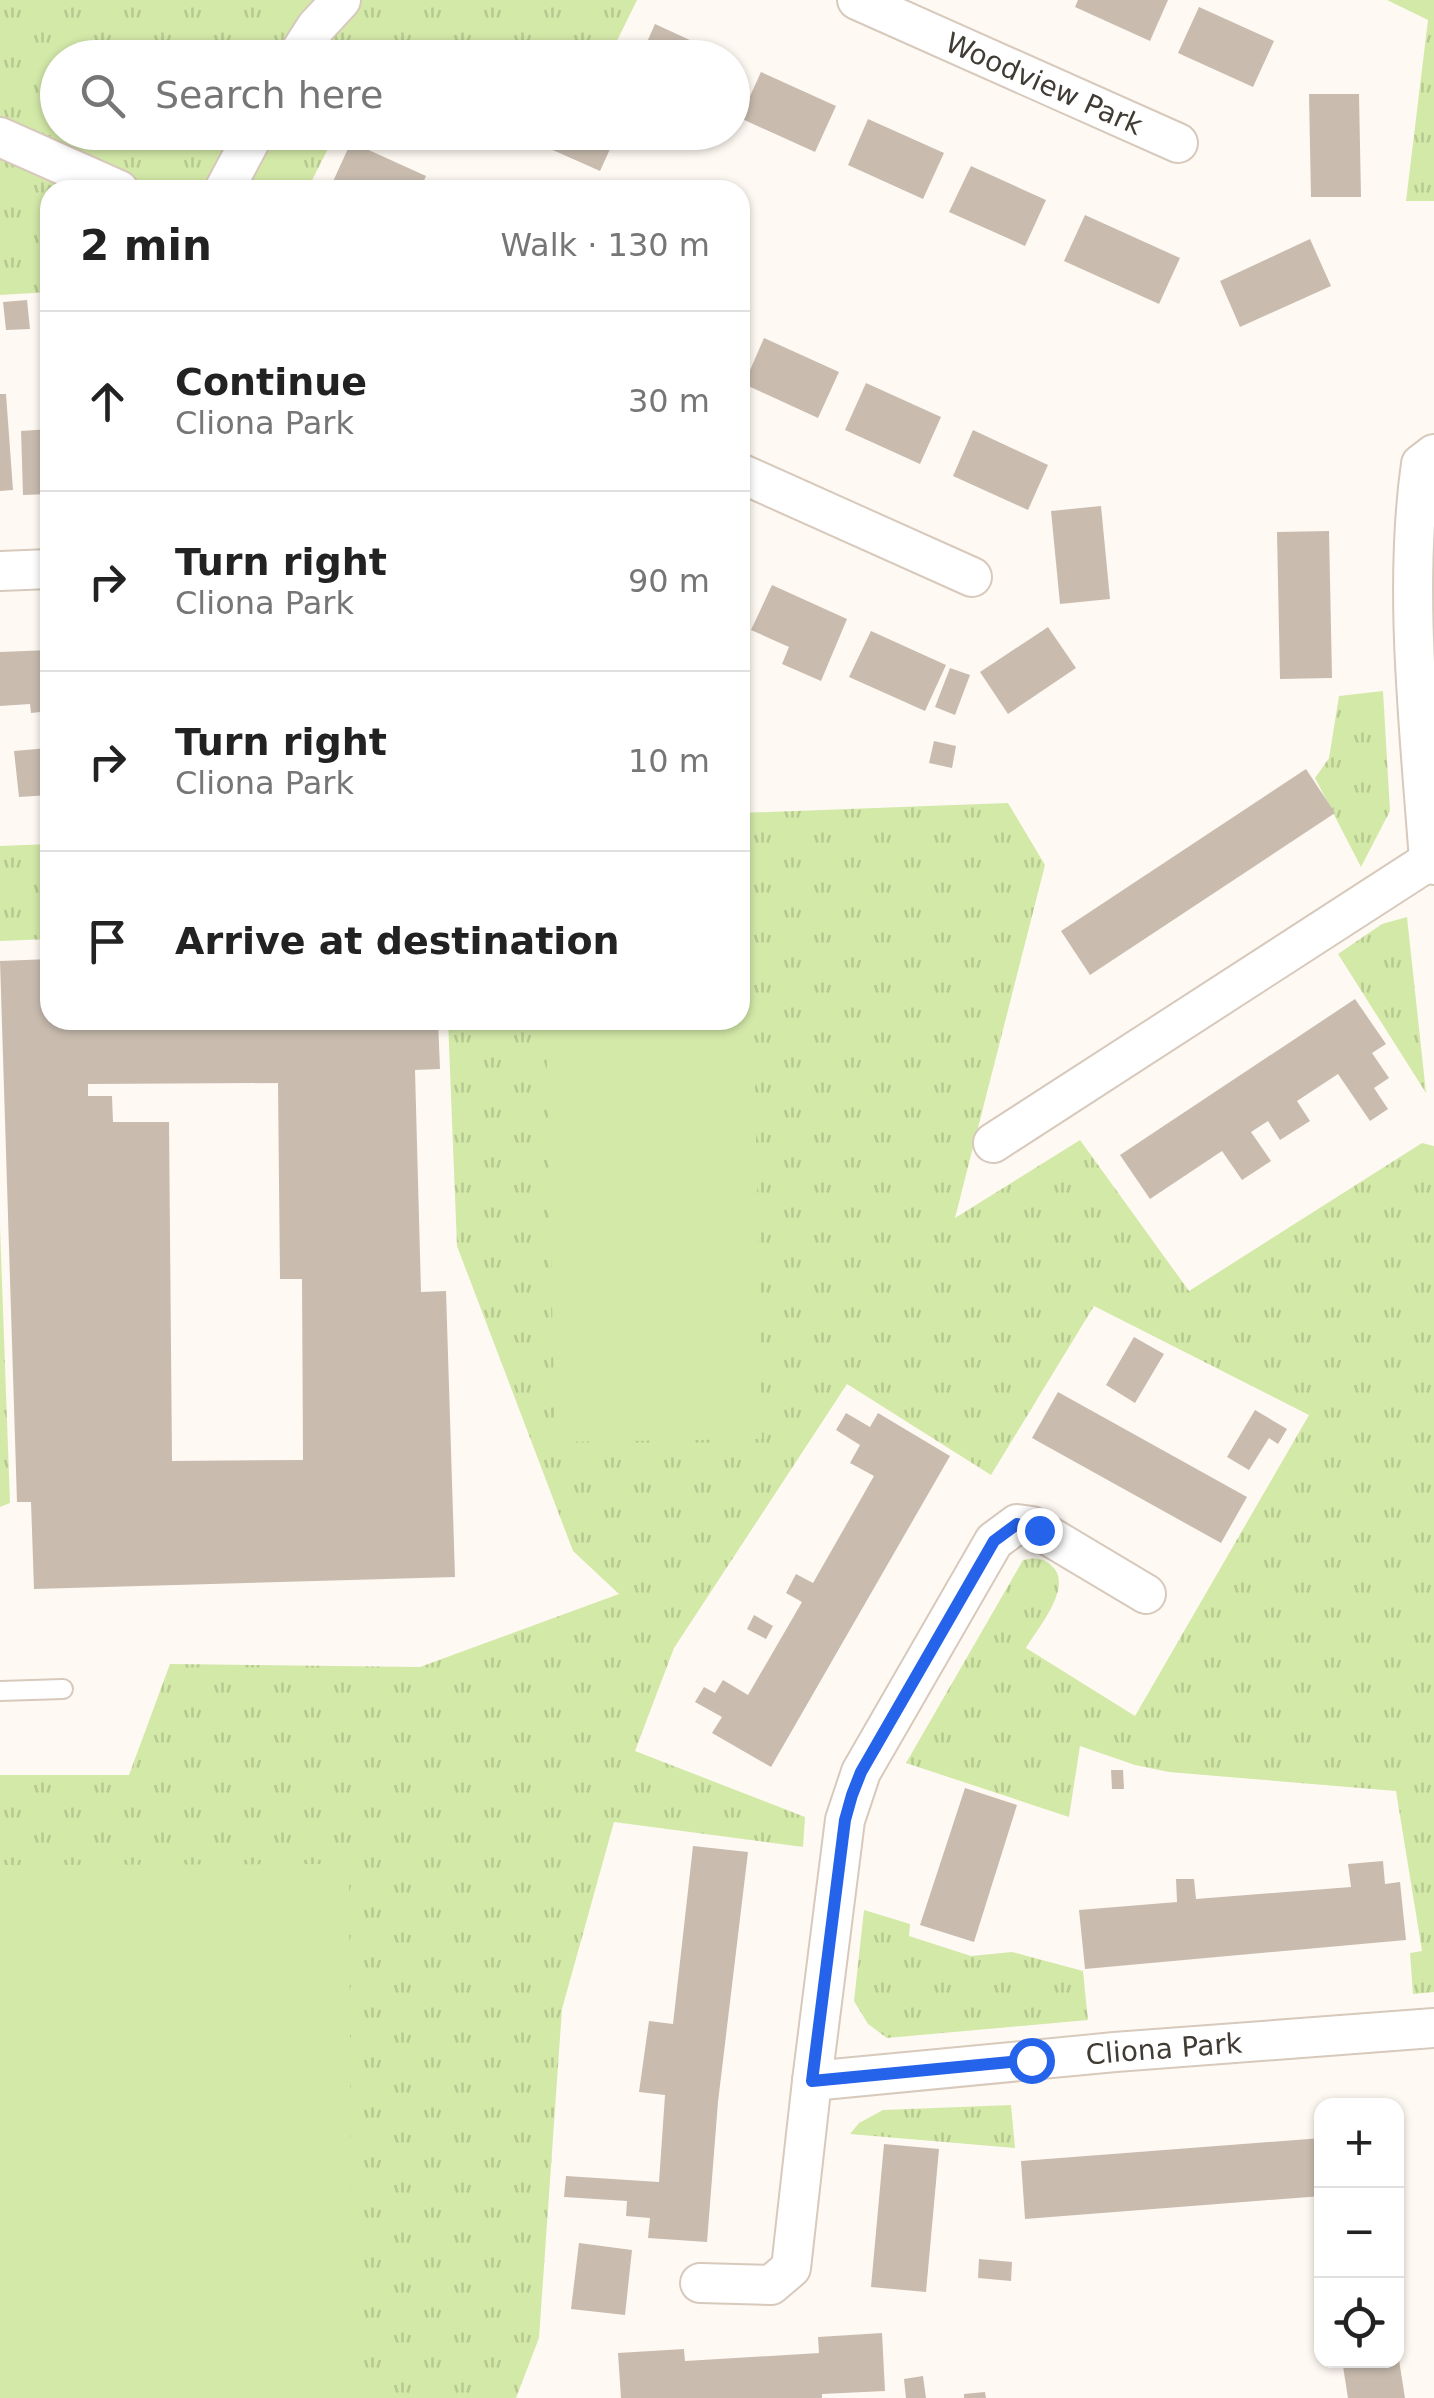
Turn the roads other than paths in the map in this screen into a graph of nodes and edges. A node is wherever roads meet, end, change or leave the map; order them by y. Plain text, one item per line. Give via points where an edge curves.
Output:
1 (341, 0) edge
2 (856, 0) edge
3 (308, 40) edge
4 (0, 137) edge
5 (1178, 143) dead end
6 (245, 150) edge
7 (97, 180) edge
8 (229, 180) edge
9 (1434, 454) edge
10 (750, 477) edge
11 (40, 570) edge
12 (0, 572) edge
13 (972, 577) dead end
14 (1432, 863) edge
15 (993, 1143) dead end
16 (1146, 1594) dead end
17 (63, 1689) dead end
18 (0, 1691) edge
19 (1434, 2028) edge
20 (812, 2081) junction
21 (700, 2283) dead end

1 - 3 street
2 - 5 street, Woodview Park
4 - 7 street
6 - 8 street
9 - 14 street via 1421,464 1414,514 1417,693
10 - 13 street
11 - 12 street
14 - 15 street
16 - 20 street via 1032,1526 1017,1524 994,1541 852,1795
17 - 18 lane
19 - 20 street, Cliona Park
20 - 21 street via 791,2268 771,2285

